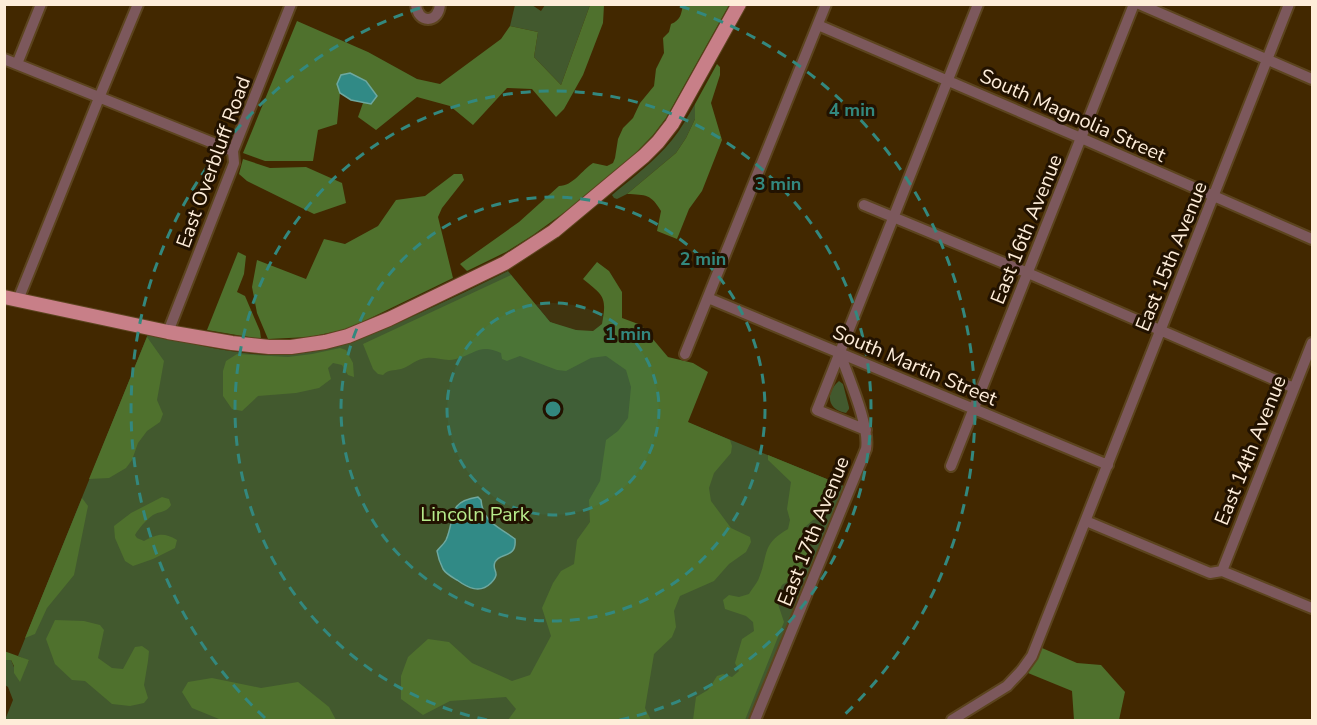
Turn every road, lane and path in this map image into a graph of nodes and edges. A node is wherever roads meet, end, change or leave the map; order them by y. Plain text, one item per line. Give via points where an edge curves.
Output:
1 (41, 4) edge
2 (138, 4) edge
3 (291, 4) edge
4 (416, 4) edge
5 (440, 4) edge
6 (739, 4) edge
7 (826, 4) edge
8 (978, 4) edge
9 (1137, 4) edge
10 (1289, 4) edge
11 (818, 25) junction
12 (4, 59) edge
13 (1268, 60) junction
14 (17, 64) junction
15 (1312, 79) edge
16 (949, 80) junction
17 (99, 98) junction
18 (1081, 138) junction
19 (233, 151) junction
20 (1215, 196) junction
21 (864, 204) dead end
22 (894, 217) junction
23 (1312, 239) edge
24 (1028, 273) junction
25 (708, 298) junction
26 (11, 299) edge
27 (1162, 330) junction
28 (168, 332) junction
29 (1312, 343) edge
30 (840, 353) junction
31 (686, 354) dead end
32 (1294, 388) junction
33 (974, 409) junction
34 (866, 430) junction
35 (1108, 465) junction
36 (951, 466) dead end
37 (1086, 521) junction
38 (1222, 571) junction
39 (1312, 608) edge
40 (755, 720) edge
41 (952, 720) edge

1 - 14 street
2 - 17 street
3 - 19 street, East Overbluff Road
4 - 5 street via 417,12 426,19 437,16
6 - 28 main road via 658,142 554,231 505,264 389,320 325,342 269,347
7 - 11 street
8 - 16 street
9 - 13 street
9 - 18 street, East 16th Avenue
10 - 13 street, East 15th Avenue
11 - 16 street, South Magnolia Street
11 - 25 street
12 - 14 street
13 - 15 street
13 - 20 street, East 15th Avenue
14 - 17 street
16 - 18 street, South Magnolia Street
16 - 22 street
17 - 19 street
17 - 26 street
18 - 20 street, South Magnolia Street
18 - 24 street, East 16th Avenue
19 - 28 street, East Overbluff Road via 234,163
20 - 23 street, South Magnolia Street
20 - 27 street, East 15th Avenue
21 - 22 street
22 - 24 street
22 - 30 street
24 - 27 street
24 - 33 street, East 16th Avenue
25 - 30 street, South Martin Street
25 - 31 street
26 - 28 main road
27 - 32 street
27 - 35 street, East 15th Avenue
29 - 32 street, East 14th Avenue
30 - 33 street, South Martin Street
30 - 34 street, East 17th Avenue
30 - 34 street via 817,410
32 - 38 street, East 14th Avenue
33 - 35 street, South Martin Street
33 - 36 street, East 16th Avenue
34 - 40 street, East 17th Avenue via 862,457
35 - 37 street, East 15th Avenue
37 - 38 street via 1210,573
37 - 41 street, East 15th Avenue via 1032,656 1007,686
38 - 39 street

